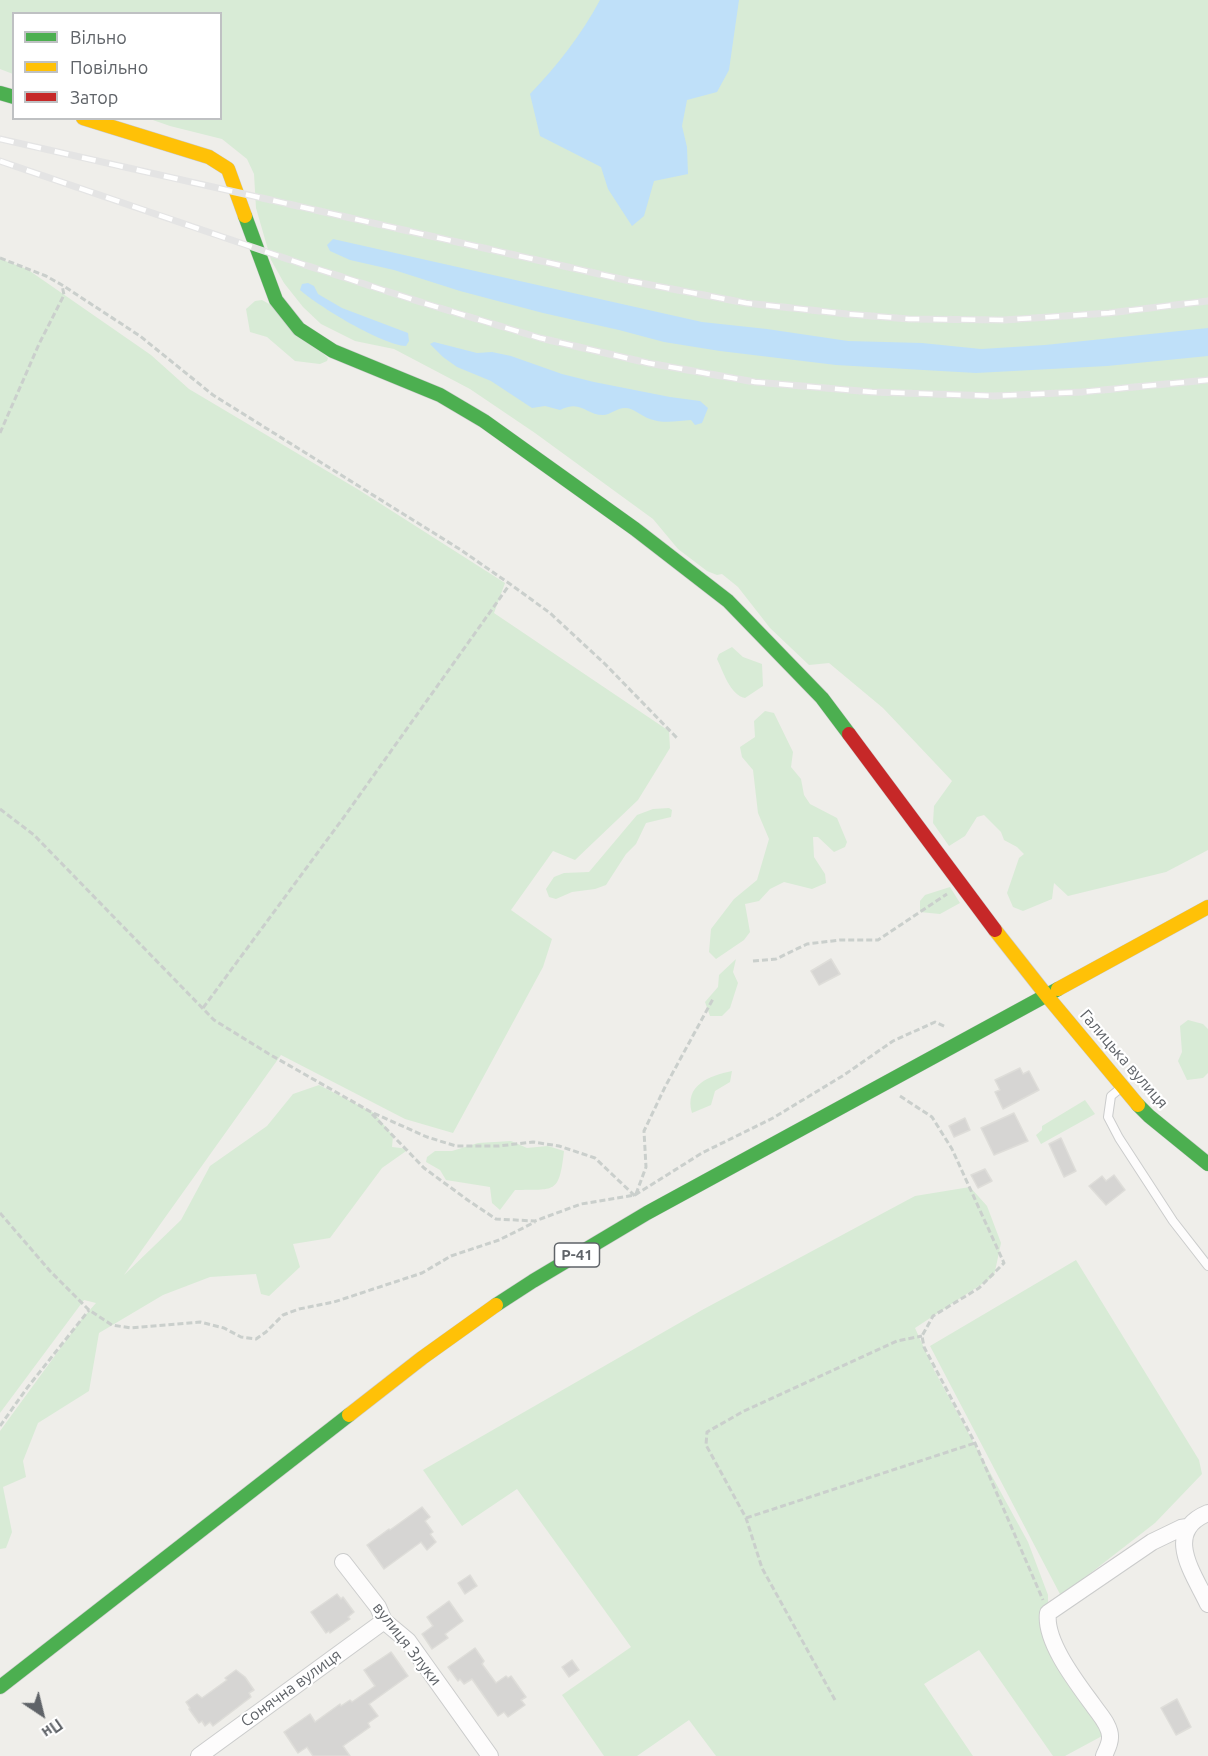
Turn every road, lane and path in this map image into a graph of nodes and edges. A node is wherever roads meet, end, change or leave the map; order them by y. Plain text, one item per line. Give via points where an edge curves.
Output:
1 (89, 120) edge
2 (0, 258) edge
3 (62, 285) junction
4 (0, 433) edge
5 (510, 584) junction
6 (678, 739) dead end
7 (0, 809) edge
8 (962, 887) junction
9 (1208, 907) edge
10 (753, 961) dead end
11 (1047, 996) junction
12 (714, 997) dead end
13 (203, 1008) junction
14 (972, 1036) junction
15 (892, 1080) junction
16 (1122, 1087) junction
17 (371, 1112) junction
18 (1208, 1164) edge
19 (635, 1195) junction
20 (0, 1213) edge
21 (647, 1213) junction
22 (535, 1221) junction
23 (1208, 1266) edge
24 (89, 1310) junction
25 (922, 1336) junction
26 (0, 1426) edge
27 (975, 1443) junction
28 (1208, 1513) edge
29 (746, 1518) junction
30 (1187, 1527) junction
31 (343, 1562) dead end
32 (1208, 1604) edge
33 (1048, 1613) junction
34 (384, 1621) junction
35 (0, 1687) edge
36 (836, 1700) dead end
37 (198, 1756) edge
38 (490, 1756) edge
39 (1104, 1756) edge

1 - 8 main road, Галицька вулиця via 209,157 228,169 276,300 299,329 333,351 440,395 484,421 728,601 822,698
2 - 3 path
3 - 4 path via 64,296
3 - 5 path via 140,336 213,395
5 - 6 path via 550,613
5 - 13 path
7 - 13 path via 33,836
8 - 10 path via 878,940 807,944 776,959
8 - 11 main road, Галицька вулиця
9 - 11 main road, Р-41
11 - 14 main road, Р-41
11 - 16 main road, Галицька вулиця
12 - 19 path via 644,1131 646,1167
13 - 17 path via 214,1020
14 - 15 main road, Р-41
14 - 19 path via 935,1022 893,1041 773,1118 702,1153
15 - 21 main road, Р-41
15 - 25 path via 900,1097 932,1117 952,1149 1004,1263 979,1288 933,1316
16 - 18 main road, Галицька вулиця via 1149,1116
16 - 23 lane via 1111,1096 1108,1117 1136,1167
17 - 19 path via 456,1146 533,1142 559,1146 595,1158
17 - 22 path via 424,1168 496,1219
19 - 21 path
19 - 22 path via 581,1204
20 - 24 path
21 - 35 main road, Р-41 via 533,1281 422,1358
22 - 24 path via 499,1240 451,1256 422,1273 283,1315 256,1339 200,1322 131,1328 112,1325
24 - 26 path
25 - 27 path via 924,1347
25 - 29 path via 897,1341 707,1432 706,1445
27 - 29 path
27 - 33 path
28 - 30 street
29 - 36 path via 762,1568
30 - 32 street via 1185,1555
30 - 33 street via 1152,1542
31 - 34 street, вулиця Злуки via 378,1607
33 - 39 street via 1055,1645 1111,1737
34 - 37 street, Сонячна вулиця
34 - 38 street, вулиця Злуки via 408,1641

